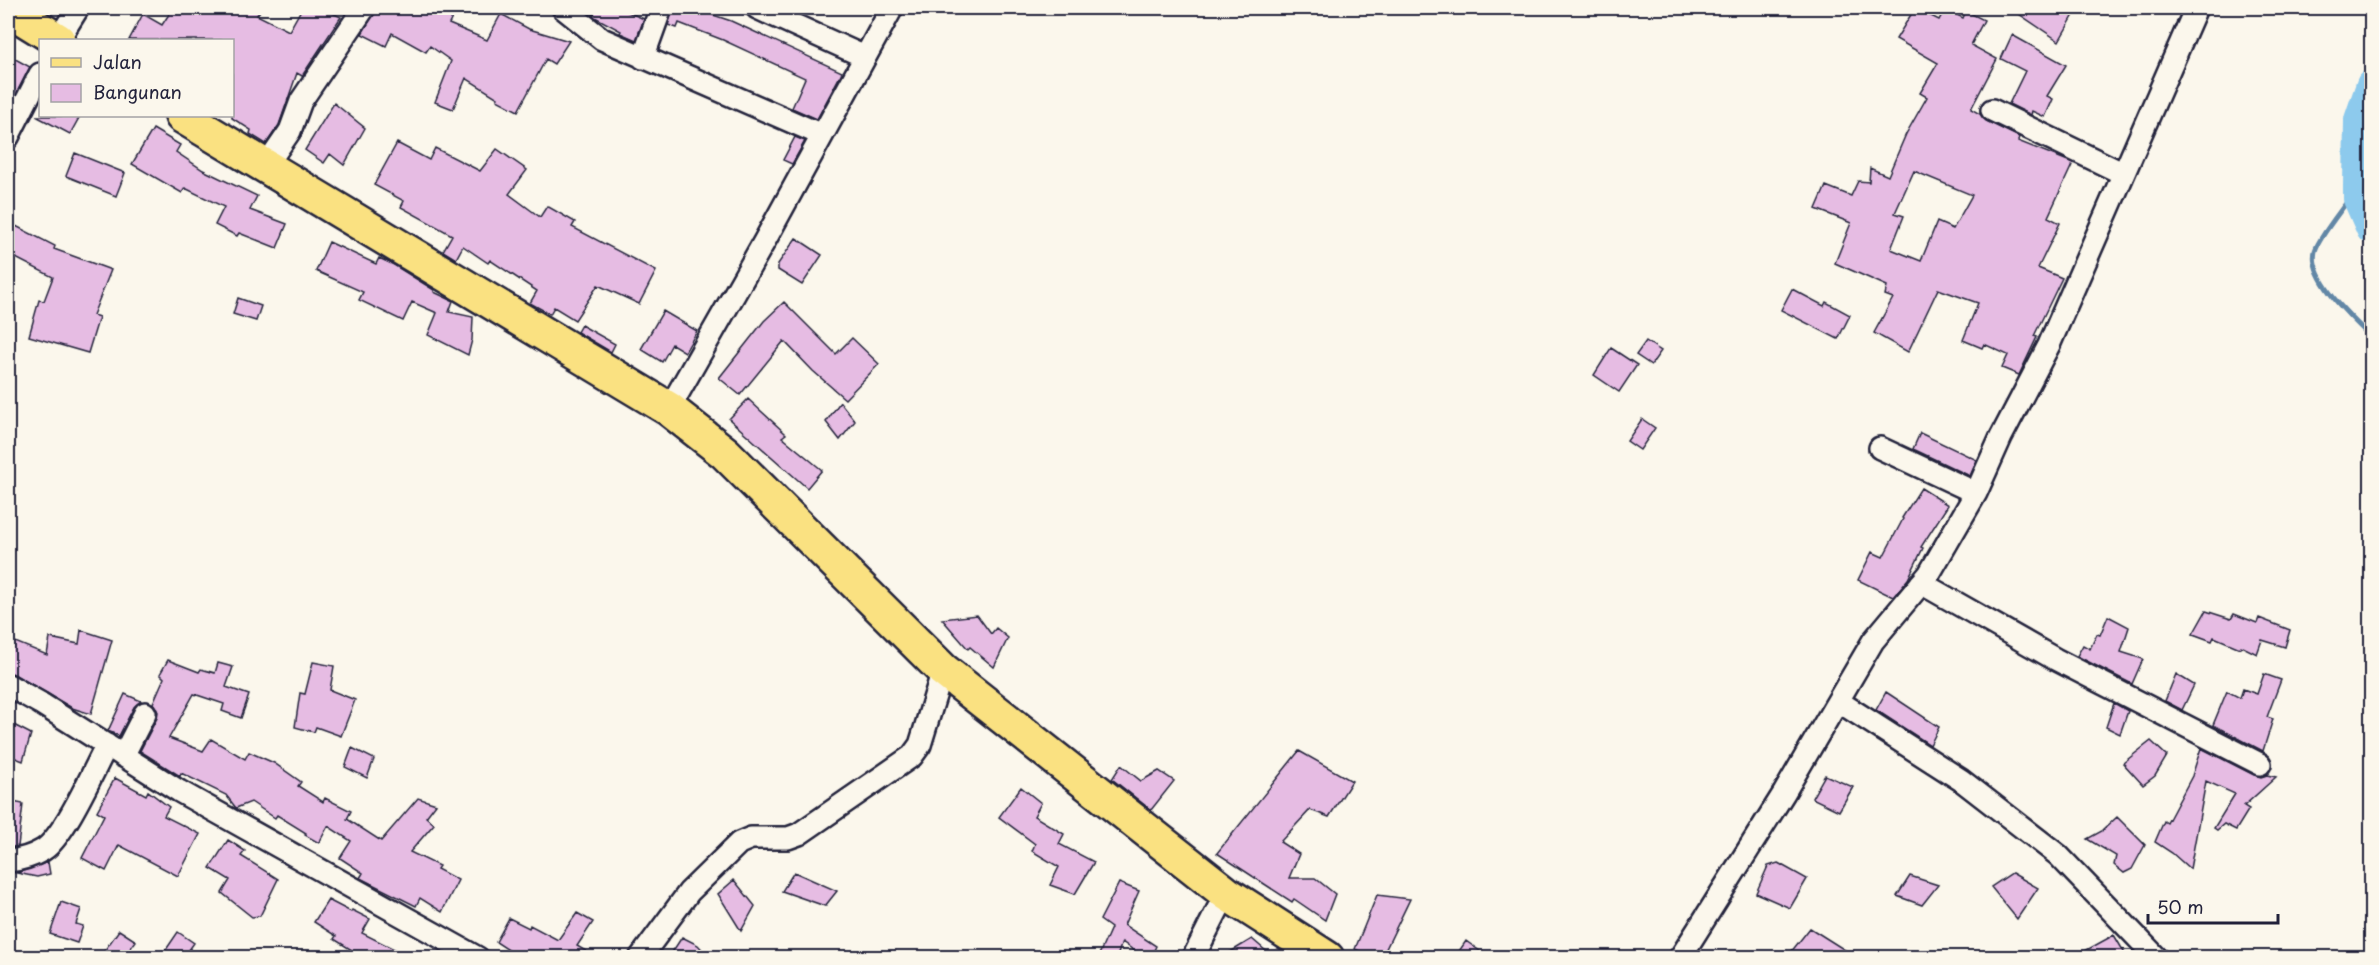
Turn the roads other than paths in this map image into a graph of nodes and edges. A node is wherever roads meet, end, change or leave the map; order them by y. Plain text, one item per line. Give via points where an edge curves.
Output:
1 (78, 8) edge
2 (364, 8) edge
3 (563, 8) edge
4 (661, 8) edge
5 (757, 8) edge
6 (892, 8) edge
7 (2196, 8) edge
8 (8, 9) edge
9 (56, 39) edge
10 (59, 39) edge
11 (865, 57) junction
12 (643, 58) junction
13 (39, 76) edge
14 (1992, 110) dead end
15 (184, 117) edge
16 (822, 135) junction
17 (8, 137) edge
18 (266, 166) junction
19 (2122, 173) junction
20 (669, 409) junction
21 (1880, 448) dead end
22 (1976, 493) junction
23 (1921, 583) junction
24 (943, 670) junction
25 (8, 686) edge
26 (1838, 701) junction
27 (145, 713) dead end
28 (115, 750) junction
29 (2260, 764) dead end
30 (8, 861) edge
31 (1226, 893) junction
32 (478, 957) edge
33 (640, 957) edge
34 (1193, 957) edge
35 (1327, 957) edge
36 (1680, 957) edge
37 (2157, 957) edge

1 - 10 street
2 - 18 street via 301,101 290,131
3 - 12 street via 602,39
4 - 12 street
5 - 11 street
6 - 11 street
7 - 19 street
8 - 9 main road
11 - 16 street
12 - 16 street
13 - 17 street
14 - 19 street
15 - 18 main road
16 - 20 street
18 - 20 main road
19 - 22 street via 2049,345
20 - 24 main road via 725,453
21 - 22 street
22 - 23 street
23 - 26 street via 1873,641
23 - 29 street via 2055,659
24 - 31 main road
24 - 33 street via 920,745 912,756 799,834 788,838 751,838 739,843 689,892
25 - 28 street
26 - 36 street
26 - 37 street via 1961,780 2058,855
27 - 28 street
28 - 30 street via 60,833 45,849
28 - 32 street via 179,791
31 - 34 street
31 - 35 main road

